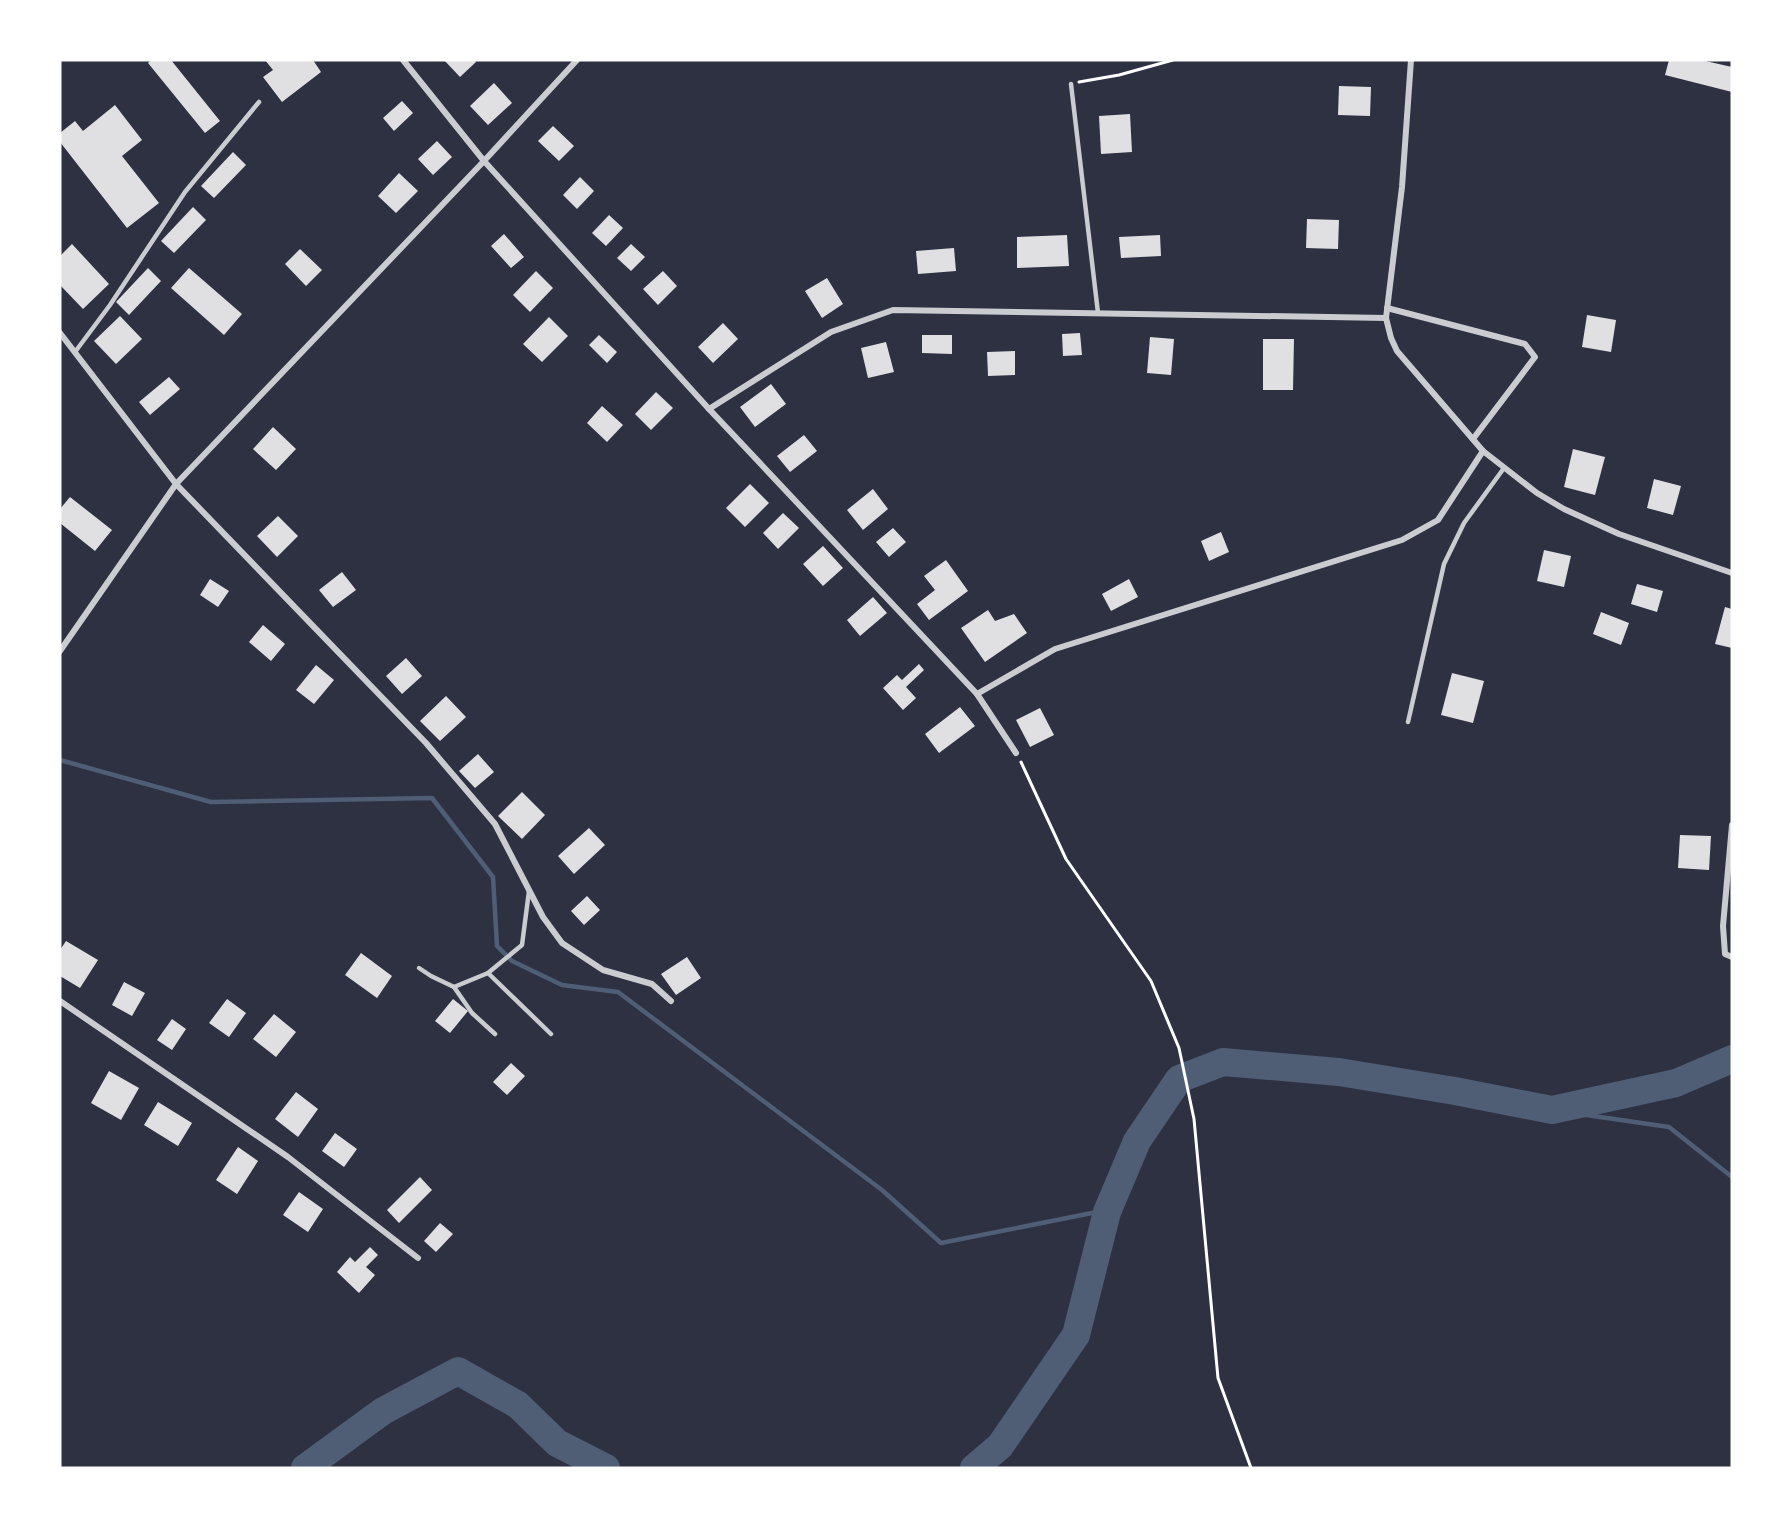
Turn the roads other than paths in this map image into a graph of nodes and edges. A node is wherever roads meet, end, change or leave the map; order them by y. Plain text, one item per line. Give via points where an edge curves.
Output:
1 (403, 60) edge
2 (577, 60) edge
3 (1411, 60) edge
4 (1071, 84) road end
5 (259, 102) dead end
6 (484, 161) junction
7 (1387, 308) junction
8 (1098, 313) junction
9 (1386, 318) junction
10 (60, 333) edge
11 (75, 352) junction
12 (709, 409) junction
13 (1473, 439) junction
14 (1483, 451) junction
15 (1504, 468) junction
16 (176, 484) junction
17 (1732, 573) edge
18 (60, 651) edge
19 (977, 694) junction
20 (1408, 722) dead end
21 (1016, 753) road end
22 (1732, 825) edge
23 (529, 890) junction
24 (1732, 957) edge
25 (419, 968) dead end
26 (488, 973) junction
27 (454, 987) junction
28 (60, 1000) edge
29 (671, 1001) dead end
30 (495, 1034) dead end
31 (551, 1034) dead end
32 (418, 1258) dead end

1 - 6 street
2 - 6 street
3 - 7 street via 1402,187
4 - 8 lane
5 - 11 lane via 185,192
6 - 12 street
6 - 16 street
7 - 9 street
7 - 13 street via 1525,344 1534,357
8 - 9 street
8 - 12 street via 893,310 831,332
9 - 13 street via 1397,351
10 - 11 street
11 - 16 street
12 - 19 street
13 - 14 street
14 - 15 street
14 - 19 street via 1438,520 1402,540 1055,649
15 - 17 street via 1564,509 1619,534
15 - 20 lane via 1464,523 1444,564
16 - 18 street
16 - 23 street via 426,743 495,824
19 - 21 street
22 - 24 street via 1723,926 1725,954
23 - 26 lane via 522,945
23 - 29 street via 562,943 603,970 652,984
25 - 27 lane
26 - 27 lane
26 - 31 lane
27 - 30 lane via 472,1013
28 - 32 street via 288,1157

